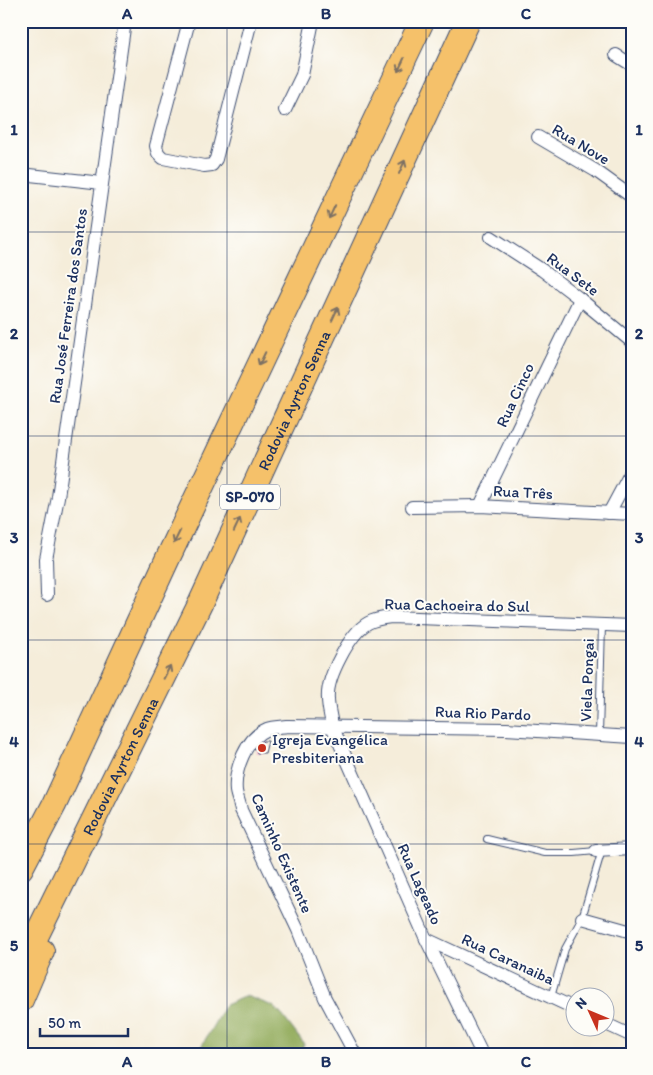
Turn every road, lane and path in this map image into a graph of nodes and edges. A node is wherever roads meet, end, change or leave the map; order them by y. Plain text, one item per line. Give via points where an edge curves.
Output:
1 (125, 21) edge
2 (189, 21) edge
3 (251, 21) edge
4 (313, 21) edge
5 (422, 21) edge
6 (468, 21) edge
7 (616, 55) dead end
8 (632, 65) edge
9 (285, 110) dead end
10 (538, 137) dead end
11 (21, 174) edge
12 (102, 183) junction
13 (632, 197) edge
14 (491, 238) dead end
15 (580, 299) junction
16 (632, 342) edge
17 (632, 470) edge
18 (480, 506) junction
19 (412, 507) dead end
20 (609, 512) junction
21 (632, 514) edge
22 (47, 595) dead end
23 (602, 625) junction
24 (632, 626) edge
25 (21, 632) edge
26 (21, 643) edge
27 (332, 726) junction
28 (599, 735) junction
29 (632, 737) edge
30 (487, 839) dead end
31 (632, 849) edge
32 (599, 850) junction
33 (70, 866) junction
34 (21, 868) edge
35 (582, 918) junction
36 (632, 932) edge
37 (426, 939) junction
38 (21, 967) edge
39 (551, 997) junction
40 (21, 1000) edge
41 (566, 1004) edge
42 (616, 1029) edge
43 (632, 1036) edge
44 (355, 1054) edge
45 (482, 1054) edge

1 - 12 street, Rua José Ferreira dos Santos
2 - 3 street via 156,146 163,158 204,166 212,165 216,159
4 - 9 street via 302,75
5 -> 34 highway, SP-070 via 54,806
33 -> 6 highway, Rodovia Ayrton Senna / SP-070 via 201,602
7 - 8 street
10 - 13 street, Rua Nove
11 - 12 street
12 - 22 street, Rua José Ferreira dos Santos via 58,497 46,559
14 - 15 street, Rua Sete
15 - 16 street, Rua Sete
15 - 18 street, Rua Cinco
17 - 20 street
18 - 19 street, Rua Três
18 - 20 street, Rua Três
20 - 21 street, Rua Três
23 - 24 street, Rua Cachoeira do Sul
23 - 27 street, Rua Cachoeira do Sul via 390,617 368,623 345,650 333,672 327,698
23 - 28 lane, Viela Pongai
25 - 26 street
27 - 28 street, Rua Rio Pardo via 506,729
27 - 37 street, Rua Lageado
27 - 44 street, Caminho Existente via 287,726 268,729 260,734 243,755 236,790 241,810 298,930 325,998
28 - 29 street, Rua Rio Pardo
30 - 32 lane via 545,853
31 - 32 street
32 - 35 lane
33 - 38 highway, Rodovia Ayrton Senna / SP-070
33 - 40 highway via 43,948
35 - 36 street
35 - 39 lane via 565,949
37 - 39 street, Rua Caranaiba
37 - 45 street, Rua Lageado
39 - 41 street, Rua Caranaiba
42 - 43 street

